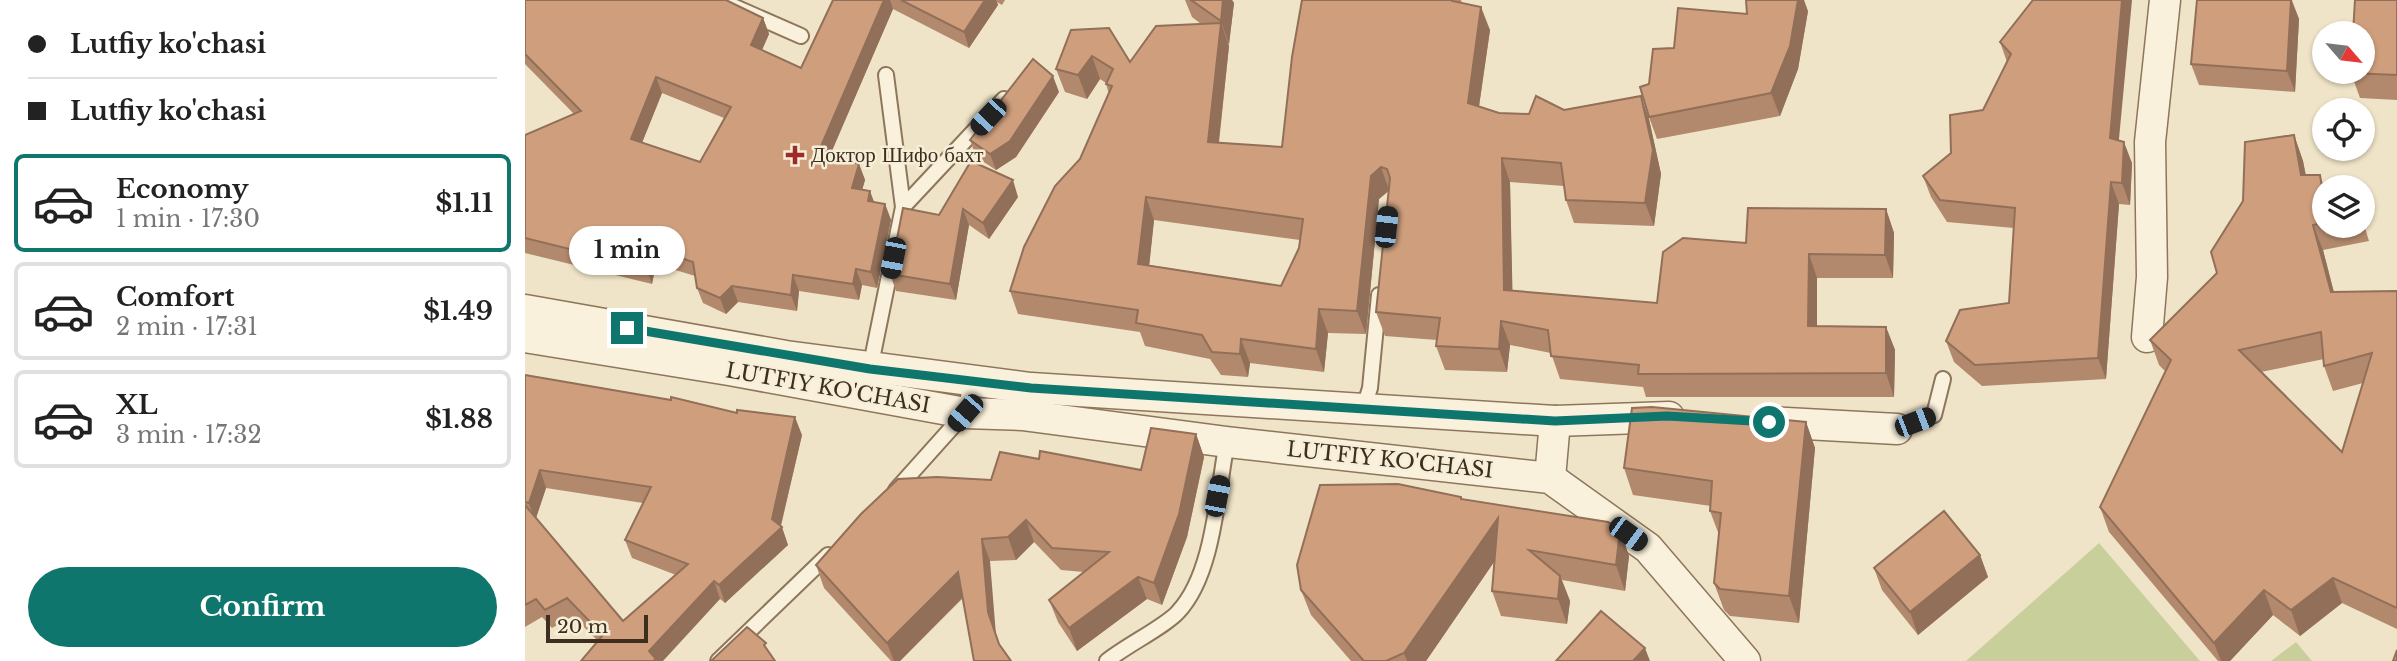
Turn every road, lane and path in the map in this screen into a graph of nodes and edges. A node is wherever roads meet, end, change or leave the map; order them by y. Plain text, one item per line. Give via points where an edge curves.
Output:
1 (719, 0) edge
2 (2165, 0) edge
3 (801, 36) dead end
4 (886, 75) dead end
5 (1011, 91) edge
6 (903, 207) junction
7 (1381, 281) edge
8 (525, 310) edge
9 (525, 337) edge
10 (2147, 337) dead end
11 (870, 369) junction
12 (1943, 379) dead end
13 (971, 382) junction
14 (1362, 411) junction
15 (965, 413) junction
16 (1694, 418) edge
17 (1735, 420) edge
18 (1555, 421) junction
19 (1897, 429) joint
20 (1227, 442) junction
21 (1550, 478) junction
22 (887, 498) edge
23 (837, 547) edge
24 (718, 661) edge
25 (1107, 661) edge
26 (1745, 661) edge

1 - 3 lane
2 - 10 street via 2150,142 2152,276
4 - 6 lane
5 - 6 lane
6 - 11 lane
7 - 14 lane via 1370,388
8 - 11 street, LUTFIY KO'CHASI
9 - 15 street, LUTFIY KO'CHASI
11 - 13 street, LUTFIY KO'CHASI
12 - 19 lane via 1934,415
13 - 14 street, LUTFIY KO'CHASI
13 - 15 lane
14 - 18 street, LUTFIY KO'CHASI
15 - 20 street, LUTFIY KO'CHASI via 1022,415
15 - 22 lane
16 - 18 street, LUTFIY KO'CHASI
17 - 19 street
18 - 21 street
20 - 21 street, LUTFIY KO'CHASI
20 - 25 lane via 1202,576 1178,614
21 - 26 street, LUTFIY KO'CHASI via 1648,548
23 - 24 lane

